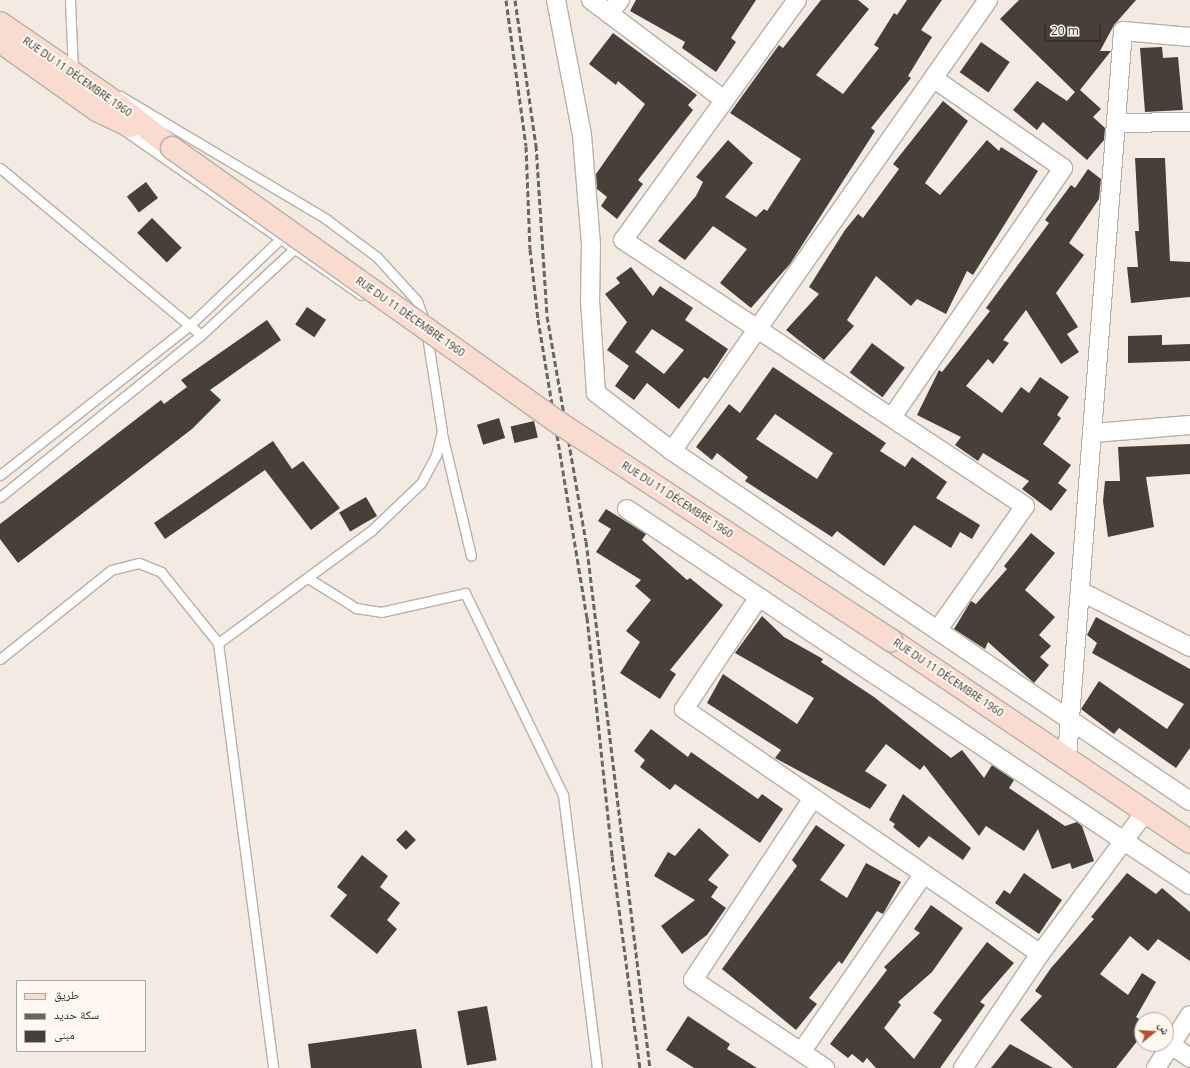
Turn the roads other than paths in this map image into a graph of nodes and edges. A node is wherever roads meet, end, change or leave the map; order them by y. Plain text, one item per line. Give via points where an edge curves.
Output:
1 (70, 0) edge
2 (556, 0) edge
3 (591, 0) edge
4 (797, 0) edge
5 (988, 0) edge
6 (614, 7) edge
7 (0, 23) edge
8 (1190, 37) edge
9 (0, 42) edge
10 (74, 74) junction
11 (933, 78) junction
12 (724, 100) junction
13 (96, 110) junction
14 (1190, 122) edge
15 (1116, 123) junction
16 (172, 148) junction
17 (0, 168) edge
18 (279, 240) junction
19 (293, 250) junction
20 (190, 325) junction
21 (758, 330) junction
22 (202, 335) junction
23 (428, 344) junction
24 (892, 418) junction
25 (1190, 425) edge
26 (442, 431) junction
27 (1094, 433) junction
28 (672, 451) junction
29 (0, 475) edge
30 (0, 497) edge
31 (627, 510) dead end
32 (471, 556) dead end
33 (308, 578) junction
34 (1080, 591) junction
35 (759, 597) junction
36 (939, 628) junction
37 (218, 643) junction
38 (1190, 647) edge
39 (0, 659) edge
40 (1070, 719) junction
41 (1067, 757) junction
42 (813, 798) junction
43 (1190, 801) edge
44 (1145, 812) junction
45 (1125, 842) junction
46 (1190, 842) edge
47 (923, 874) junction
48 (1190, 884) edge
49 (1040, 954) junction
50 (1190, 1015) edge
51 (1174, 1040) edge
52 (1174, 1047) edge
53 (802, 1051) junction
54 (1166, 1052) edge
55 (1190, 1058) edge
56 (273, 1068) edge
57 (597, 1068) edge
58 (825, 1068) edge
59 (963, 1068) edge
60 (1156, 1068) edge

1 - 10 lane
2 - 28 street via 582,135 591,245 590,300 596,393
3 - 6 street
4 - 12 street
5 - 11 street
6 - 12 street
7 - 10 main road, RUE DU 11 DÉCEMBRE 1960
8 - 15 street via 1123,32
9 - 13 main road, RUE DU 11 DÉCEMBRE 1960
10 - 16 main road, RUE DU 11 DÉCEMBRE 1960
10 - 23 lane via 147,109 326,219 377,257 417,301
11 - 21 street
11 - 24 street via 1063,168
12 - 21 street via 623,240
13 - 16 main road, RUE DU 11 DÉCEMBRE 1960
13 - 18 lane
14 - 15 street
15 - 27 street
16 - 41 main road, RUE DU 11 DÉCEMBRE 1960, bridge via 559,423
17 - 20 lane
18 - 19 lane
18 - 20 lane
19 - 22 lane
19 - 23 lane
20 - 22 lane
20 - 29 lane
21 - 24 street
21 - 28 street
22 - 30 lane
23 - 26 lane
24 - 36 street via 1025,506
25 - 27 street
26 - 32 lane
26 - 33 lane via 436,455 421,483 402,504
27 - 34 street
28 - 36 street
31 - 35 street
33 - 37 lane
33 - 57 lane via 356,608 381,612 465,593 563,795
34 - 38 street
34 - 40 street
35 - 42 street via 684,709
35 - 45 street
36 - 40 street
37 - 39 lane via 161,572 139,563 111,570
37 - 56 lane
40 - 41 street
40 - 43 street
41 - 44 main road, RUE DU 11 DÉCEMBRE 1960
42 - 47 street
42 - 53 street via 693,980
44 - 45 street
44 - 46 main road, RUE DU 11 DÉCEMBRE 1960
45 - 48 street
45 - 49 street
47 - 49 street
47 - 53 street
49 - 59 street
50 - 51 street
52 - 55 street
53 - 58 street
54 - 60 street

